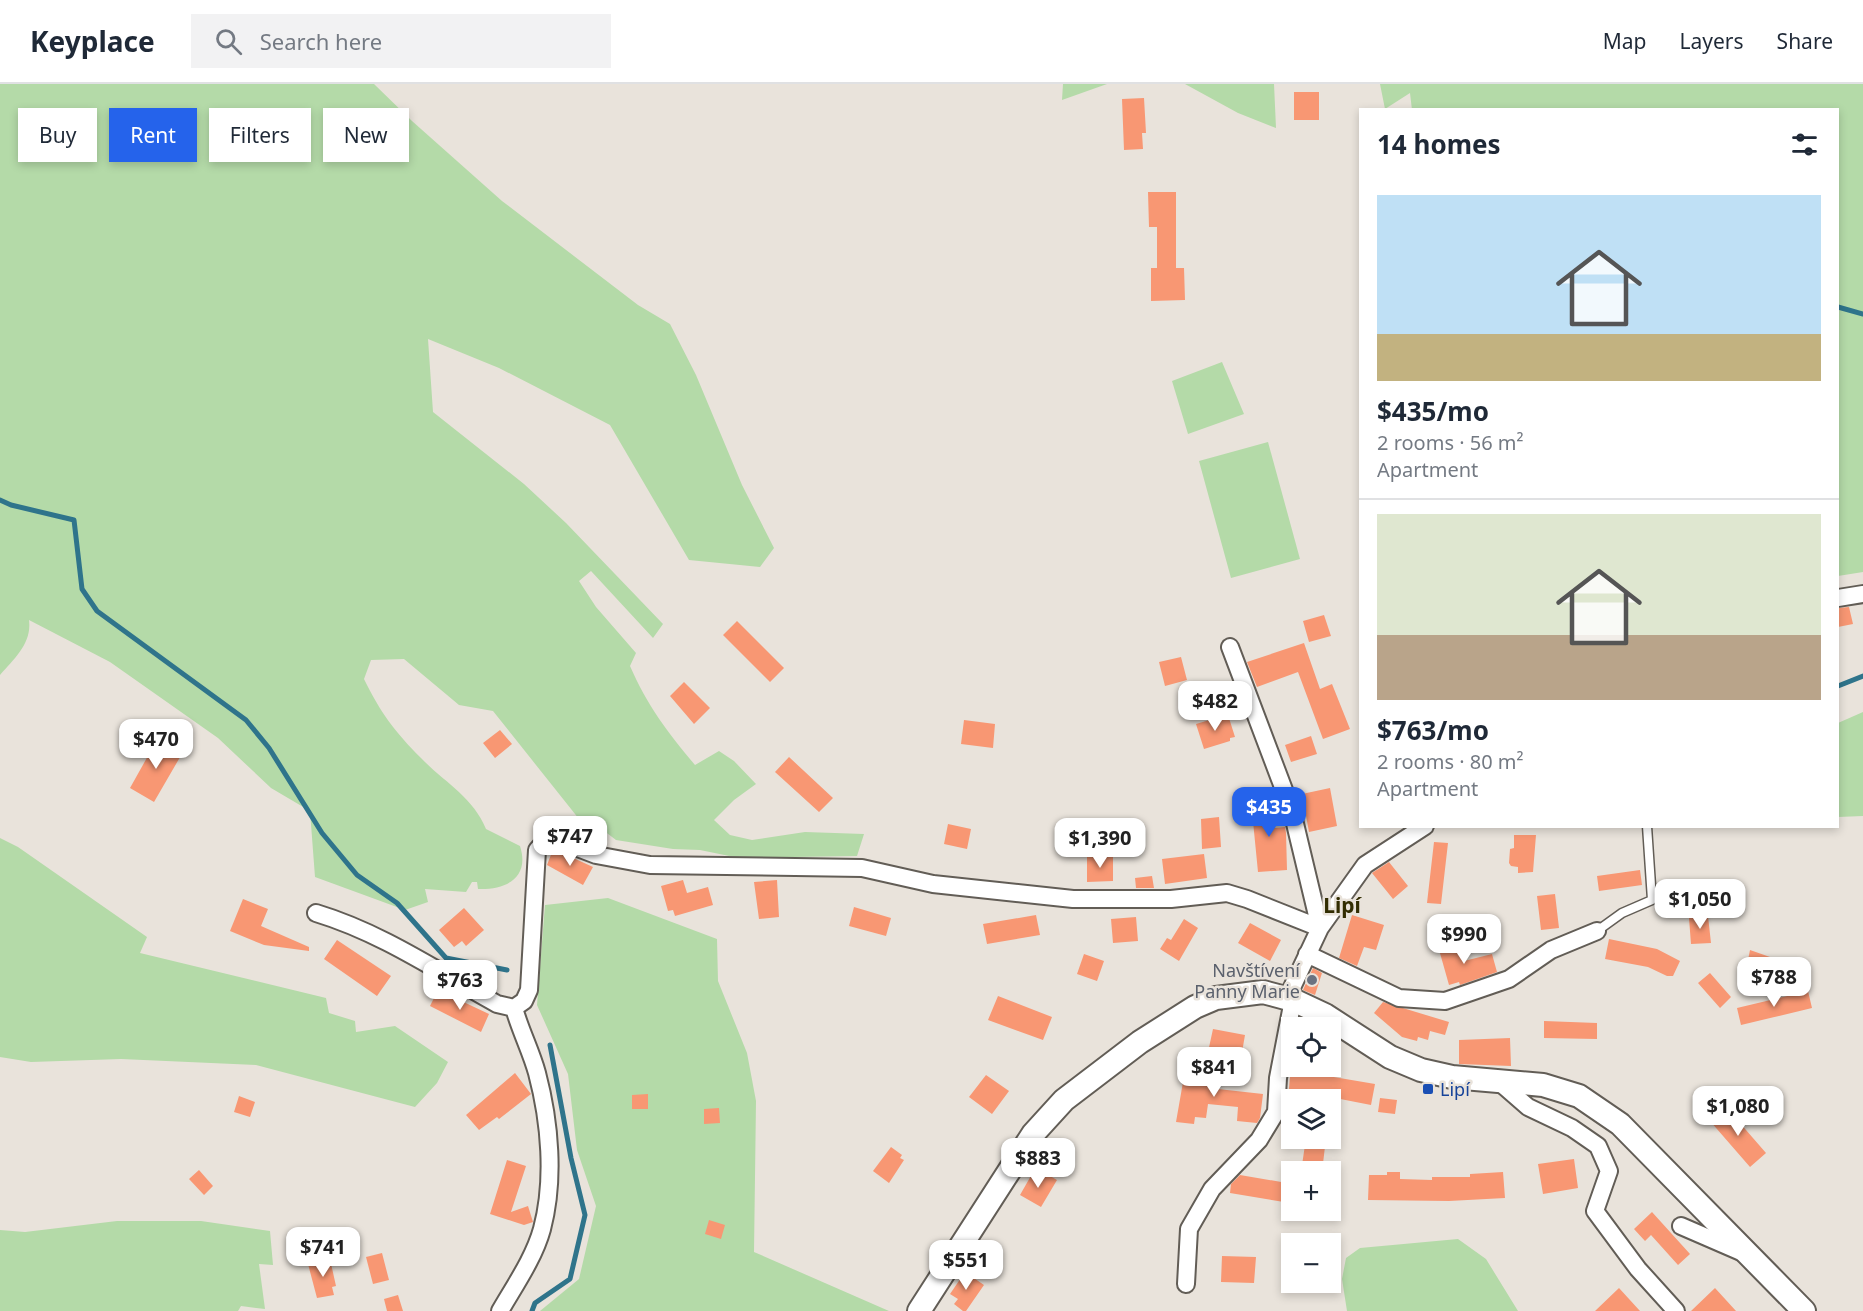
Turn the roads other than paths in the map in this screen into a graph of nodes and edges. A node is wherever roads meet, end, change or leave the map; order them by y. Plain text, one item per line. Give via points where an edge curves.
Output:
1 (1863, 594) edge
2 (1839, 598) edge
3 (1230, 647) dead end
4 (1422, 828) edge
5 (1647, 828) edge
6 (316, 913) dead end
7 (1320, 928) junction
8 (1597, 931) joint
9 (1307, 954) junction
10 (1290, 999) junction
11 (514, 1008) junction
12 (1497, 1080) junction
13 (1681, 1226) dead end
14 (1750, 1256) junction
15 (1186, 1284) dead end
16 (500, 1311) edge
17 (919, 1311) edge
18 (1676, 1311) edge
19 (1804, 1311) edge

1 - 2 street
3 - 7 street via 1292,811
4 - 7 street via 1365,865
5 - 8 lane via 1652,900 1622,913
6 - 11 street via 385,940 497,1004
7 - 9 street
7 - 11 street via 1227,893 1171,899 1073,899 933,884 862,868 650,865 596,855 562,842 544,842 537,850 529,990
8 - 9 street via 1551,950 1509,979 1445,1001 1399,998
9 - 10 street
10 - 12 street via 1325,1015 1407,1065 1452,1077
10 - 15 street via 1276,1112 1259,1140 1212,1189 1189,1229
10 - 17 street via 1247,992 1203,1003 1140,1042 1064,1100 1033,1134
11 - 16 street via 537,1072 546,1118 549,1194 542,1230
12 - 14 street via 1556,1087 1602,1112 1625,1129
12 - 18 street via 1528,1107 1572,1128 1598,1146 1609,1172 1595,1211 1638,1269
13 - 14 street
14 - 19 street

